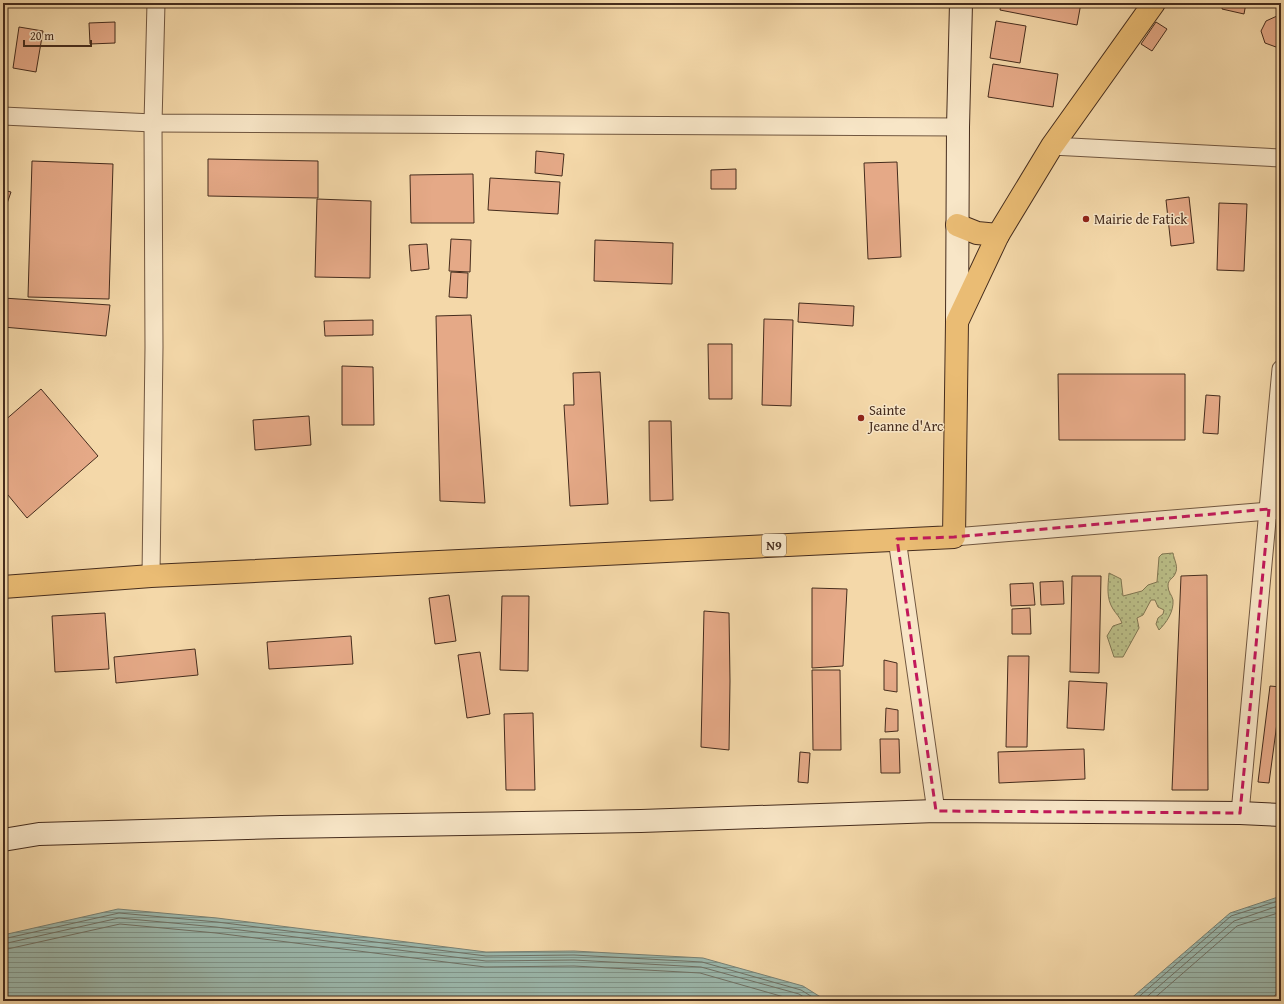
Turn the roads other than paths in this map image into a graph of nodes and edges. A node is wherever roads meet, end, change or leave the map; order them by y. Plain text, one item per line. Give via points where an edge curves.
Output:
1 (156, 3) edge
2 (961, 3) edge
3 (1154, 3) edge
4 (3, 116) edge
5 (153, 124) junction
6 (958, 127) junction
7 (1052, 146) junction
8 (1281, 158) edge
9 (957, 225) junction
10 (998, 235) junction
11 (957, 322) junction
12 (1281, 369) edge
13 (1275, 510) edge
14 (954, 537) junction
15 (898, 538) junction
16 (151, 576) junction
17 (3, 587) edge
18 (936, 811) junction
19 (1240, 812) junction
20 (1281, 815) edge
21 (3, 840) edge

1 - 5 street
2 - 6 street
3 - 7 main road
4 - 5 street
5 - 6 street
5 - 16 street
6 - 9 street
7 - 8 street
7 - 10 main road
9 - 10 main road via 977,233
9 - 11 street
10 - 11 main road
11 - 14 main road
12 - 13 street
13 - 14 street
13 - 19 street
14 - 15 main road, N9
15 - 16 main road, N9
15 - 18 street
16 - 17 main road, N9
18 - 19 street
18 - 21 street via 633,822 55,833
19 - 20 street

